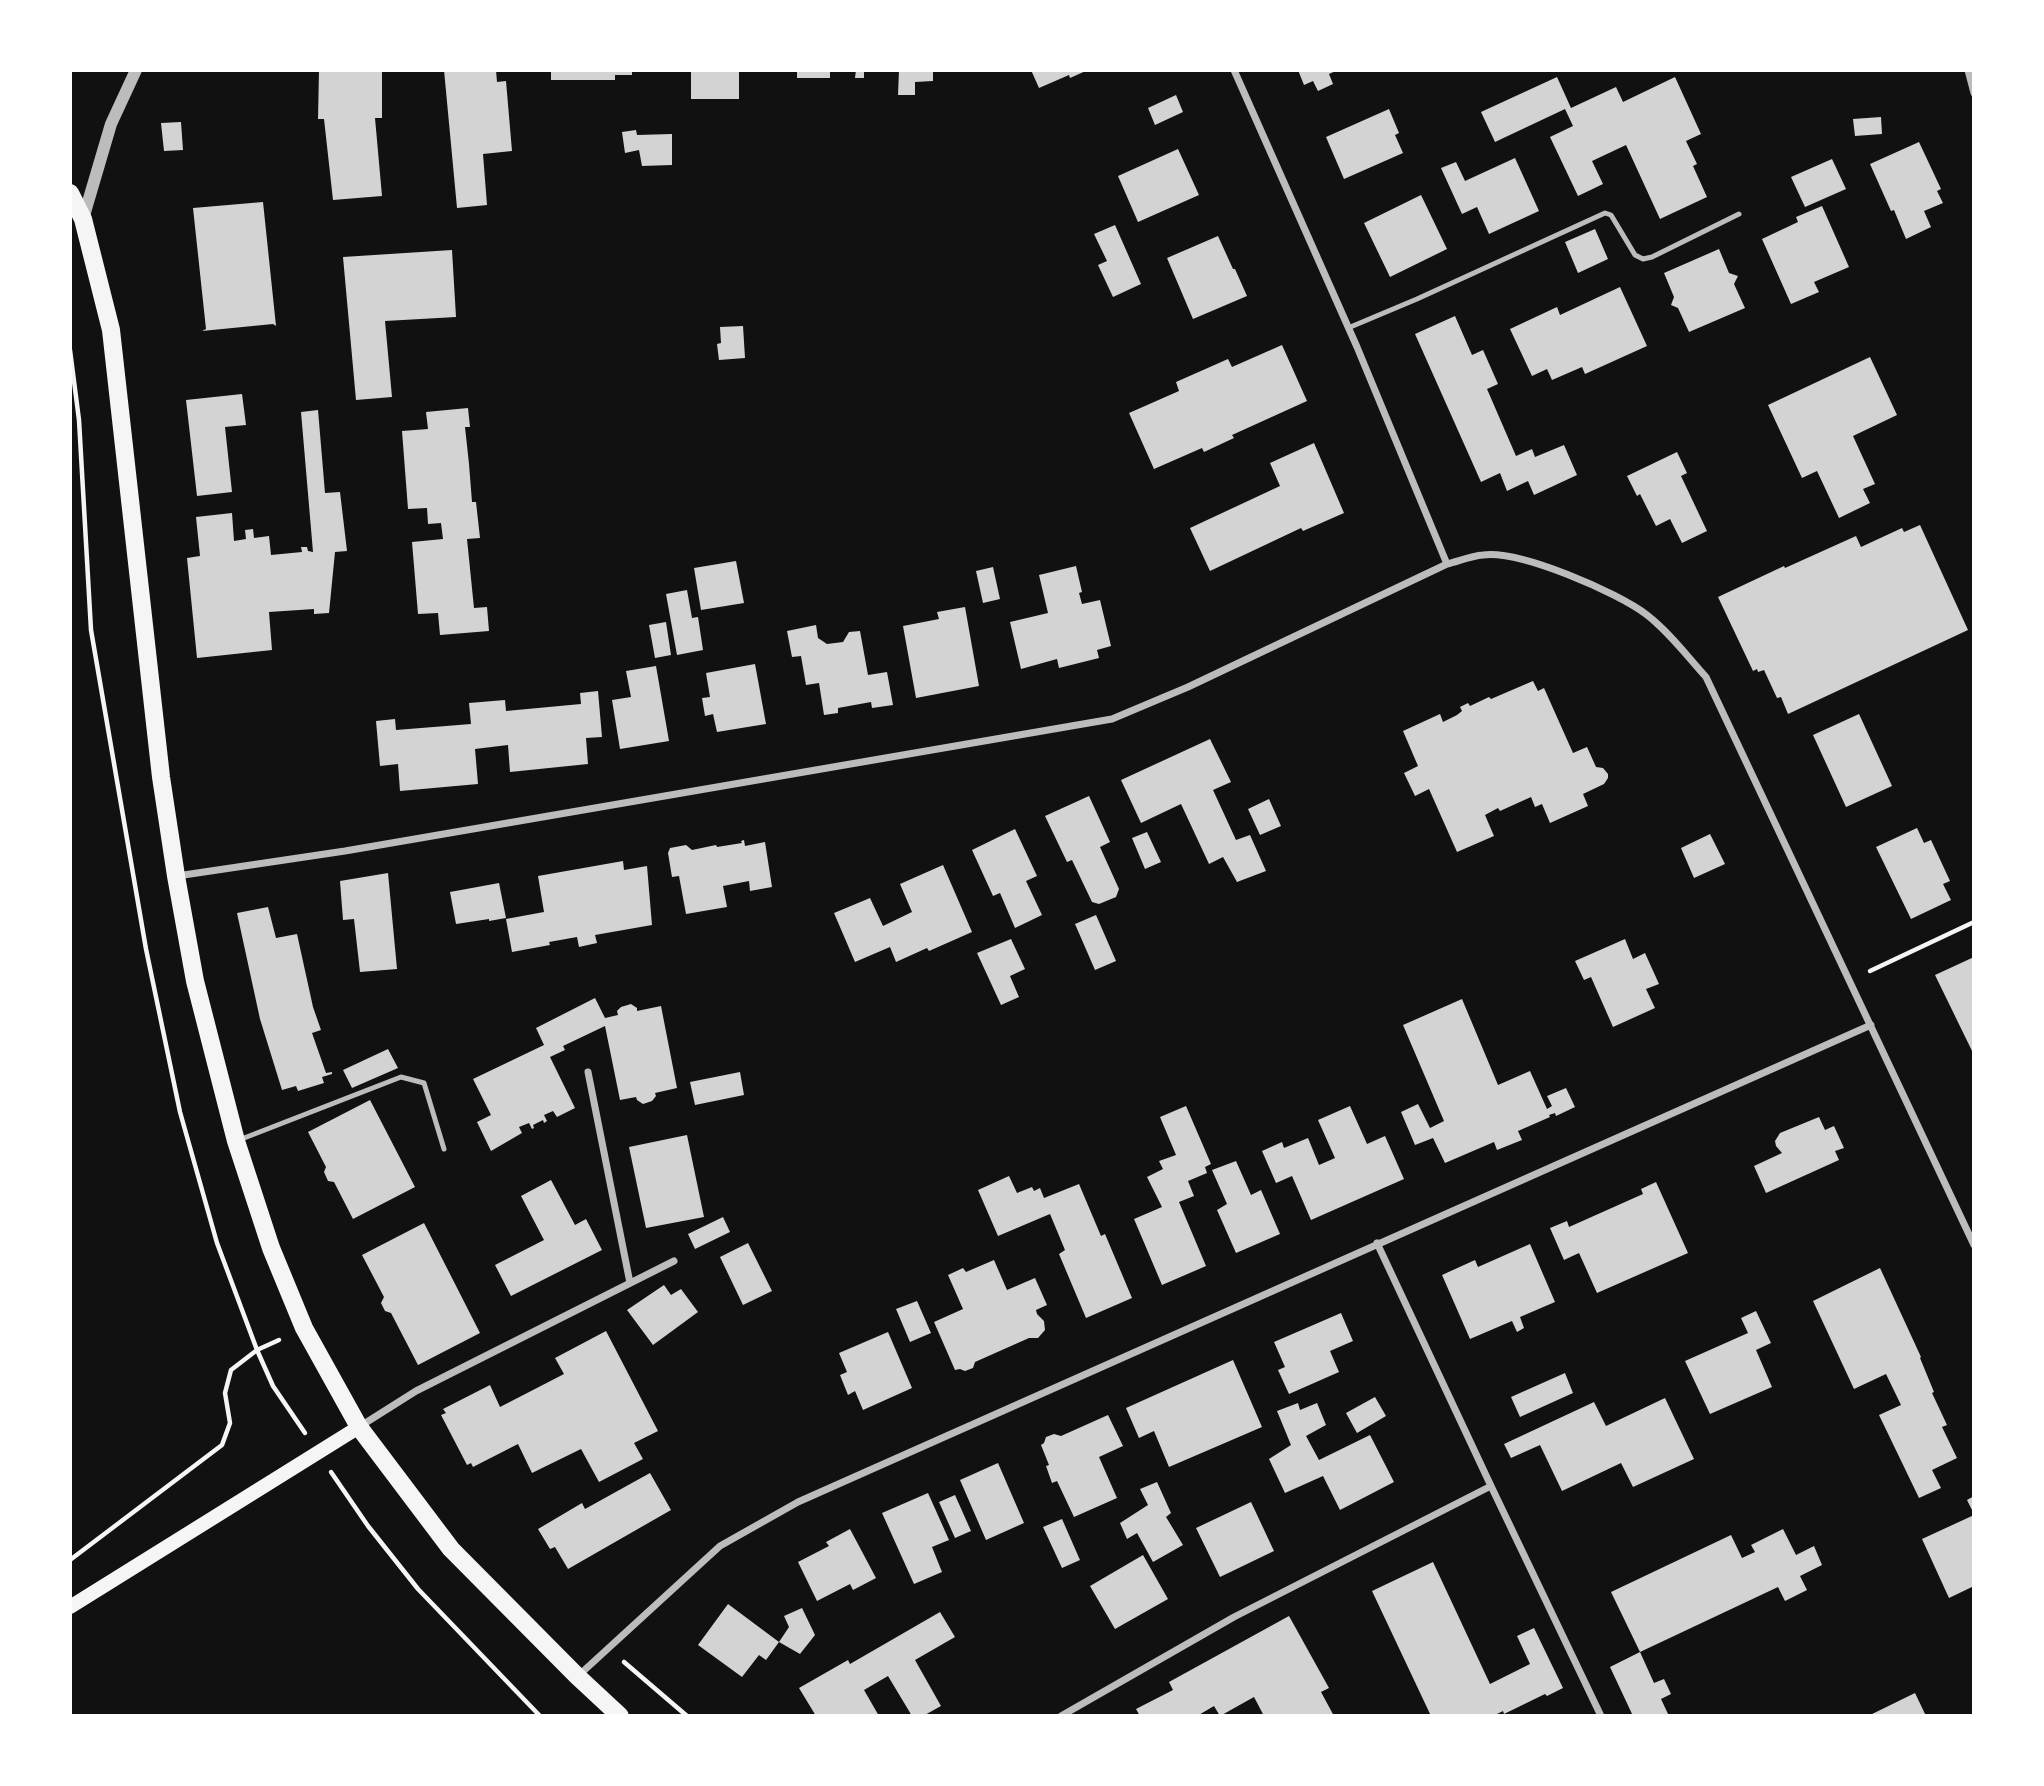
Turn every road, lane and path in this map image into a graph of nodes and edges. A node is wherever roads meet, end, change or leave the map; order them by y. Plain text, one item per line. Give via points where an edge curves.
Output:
1 (136, 70) edge
2 (1234, 70) edge
3 (1968, 70) edge
4 (1974, 93) edge
5 (70, 193) edge
6 (1739, 214) dead end
7 (83, 219) junction
8 (1348, 328) junction
9 (70, 349) edge
10 (1447, 564) junction
11 (176, 876) junction
12 (1974, 922) edge
13 (1850, 980) junction
14 (1871, 1025) junction
15 (588, 1072) dead end
16 (236, 1142) junction
17 (444, 1149) dead end
18 (1377, 1244) junction
19 (1974, 1245) edge
20 (674, 1261) dead end
21 (630, 1283) junction
22 (257, 1350) junction
23 (359, 1427) junction
24 (318, 1453) junction
25 (1491, 1486) junction
26 (70, 1560) edge
27 (70, 1607) edge
28 (608, 1648) junction
29 (577, 1676) junction
30 (540, 1716) edge
31 (620, 1716) edge
32 (687, 1716) edge
33 (1062, 1716) edge
34 (1601, 1716) edge

1 - 7 street via 111,124
2 - 8 street
3 - 4 street
5 - 7 main road
6 - 8 lane via 1643,259 1635,255 1611,215 1605,213
7 - 11 main road via 111,330
8 - 10 street
9 - 22 path via 79,419 91,630 146,949 180,1112 217,1243
10 - 11 street via 1112,719
10 - 13 street via 1485,554 1526,559 1611,594 1646,615 1677,645 1706,677
11 - 16 main road via 195,981
12 - 13 path
13 - 14 street
14 - 18 street
14 - 19 street
15 - 21 street
16 - 17 lane via 401,1077 424,1083
16 - 23 main road via 271,1248 304,1328
18 - 25 street
18 - 28 street via 798,1502 720,1546
20 - 21 street
21 - 23 street via 416,1391
22 - 24 path via 273,1386
22 - 26 path via 231,1370 225,1393 230,1423 222,1445
23 - 24 main road
23 - 29 main road via 451,1549
24 - 27 main road
24 - 30 path via 418,1589
25 - 33 street via 1234,1617
25 - 34 street
28 - 29 street
28 - 32 path
29 - 31 main road

